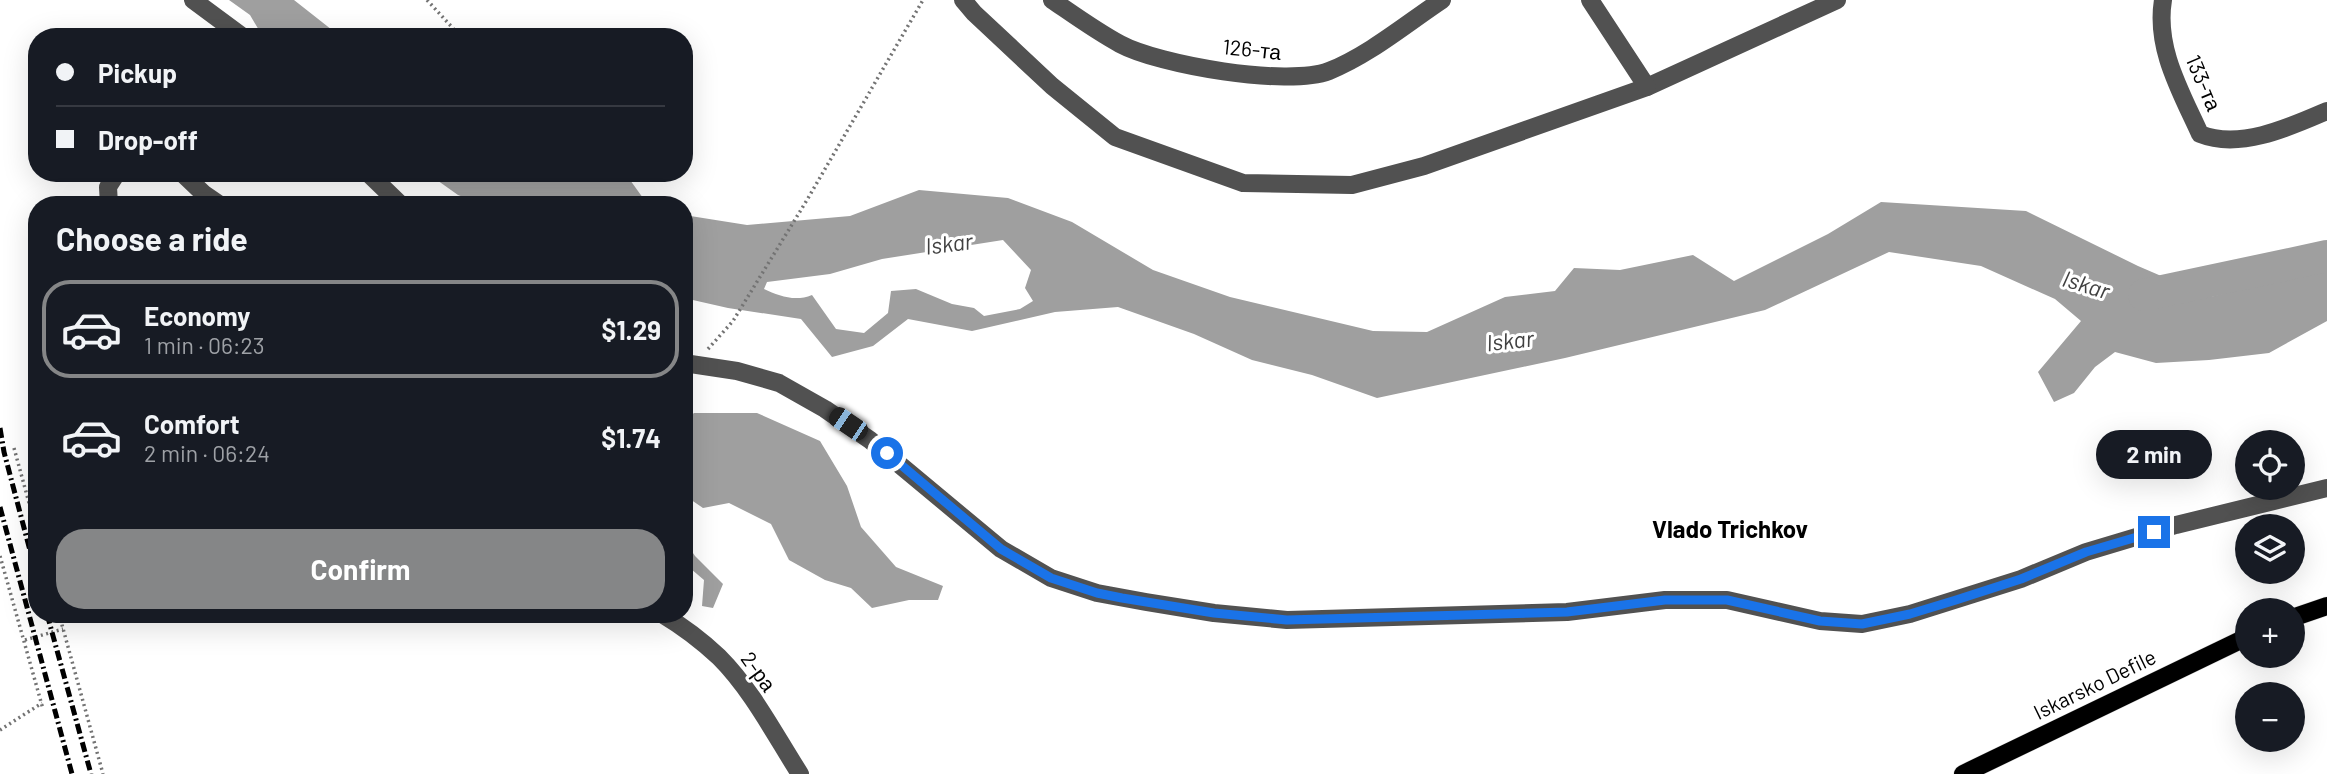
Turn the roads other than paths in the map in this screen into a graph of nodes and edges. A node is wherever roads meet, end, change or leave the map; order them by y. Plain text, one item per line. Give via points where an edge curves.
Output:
1 (193, 0) edge
2 (964, 0) edge
3 (1052, 0) edge
4 (1442, 0) edge
5 (1590, 0) edge
6 (1836, 0) edge
7 (2163, 0) edge
8 (231, 28) edge
9 (1647, 87) junction
10 (2327, 111) edge
11 (191, 182) edge
12 (377, 182) edge
13 (207, 196) edge
14 (392, 196) edge
15 (693, 364) edge
16 (2327, 488) edge
17 (2327, 606) edge
18 (2305, 614) edge
19 (676, 623) edge
20 (2235, 643) edge
21 (800, 774) edge
22 (1964, 774) edge

1 - 8 street
2 - 9 street via 1052,86 1115,137 1243,183 1352,185 1424,166
3 - 4 street, 126-та via 1121,45 1183,65 1297,77 1327,72 1357,57
5 - 9 street
6 - 9 street
7 - 10 street, 133-та via 2163,42 2200,134 2230,140 2269,133
11 - 13 street
12 - 14 street
15 - 16 street via 779,383 825,409 870,440 1001,549 1051,578 1122,598 1287,620 1567,612 1665,600 1727,600 1820,621 1862,624 1922,611 2176,525
17 - 18 main road
19 - 21 street, 2-ра via 719,658 743,687
20 - 22 main road, Iskarsko Defile

